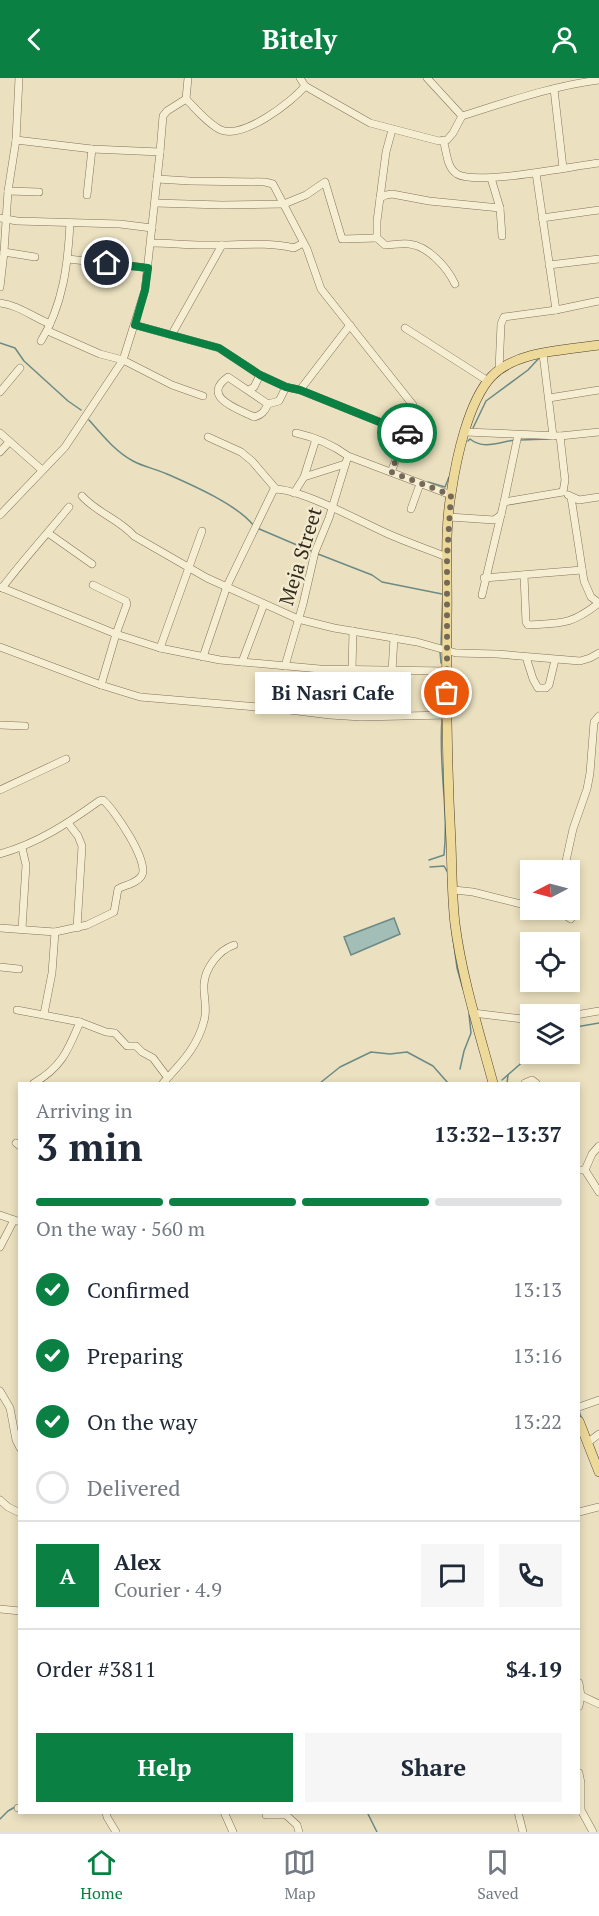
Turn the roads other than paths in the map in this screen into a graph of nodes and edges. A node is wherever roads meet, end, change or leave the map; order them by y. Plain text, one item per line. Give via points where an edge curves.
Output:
1 (19, 78) edge
2 (188, 78) edge
3 (300, 78) edge
4 (438, 78) edge
5 (599, 80) edge
6 (429, 81) edge
7 (575, 81) edge
8 (305, 87) junction
9 (554, 88) junction
10 (186, 99) junction
11 (462, 116) junction
12 (392, 130) junction
13 (16, 140) junction
14 (443, 140) junction
15 (92, 149) junction
16 (160, 152) junction
17 (599, 163) edge
18 (563, 168) junction
19 (536, 173) junction
20 (491, 178) junction
21 (157, 179) junction
22 (8, 191) junction
23 (39, 192) dead end
24 (87, 195) dead end
25 (380, 198) junction
26 (155, 203) junction
27 (284, 204) junction
28 (500, 208) junction
29 (599, 210) edge
30 (3, 218) edge
31 (542, 218) junction
32 (70, 223) junction
33 (152, 228) junction
34 (502, 236) dead end
35 (377, 238) junction
36 (151, 243) junction
37 (303, 243) junction
38 (222, 245) junction
39 (4, 252) junction
40 (35, 256) dead end
41 (68, 259) junction
42 (599, 259) edge
43 (549, 265) junction
44 (148, 268) junction
45 (455, 284) dead end
46 (0, 286) edge
47 (599, 301) edge
48 (0, 303) edge
49 (556, 310) junction
50 (135, 325) junction
51 (350, 325) junction
52 (49, 328) junction
53 (405, 328) dead end
54 (172, 334) junction
55 (41, 341) dead end
56 (599, 345) edge
57 (543, 354) junction
58 (123, 360) junction
59 (20, 368) dead end
60 (499, 370) junction
61 (260, 375) junction
62 (488, 381) junction
63 (286, 387) junction
64 (249, 390) junction
65 (300, 390) junction
66 (599, 390) edge
67 (0, 392) edge
68 (203, 396) dead end
69 (549, 398) junction
70 (268, 404) junction
71 (466, 432) junction
72 (599, 432) edge
73 (0, 433) edge
74 (296, 433) dead end
75 (407, 433) junction
76 (518, 435) junction
77 (557, 436) junction
78 (208, 437) dead end
79 (316, 440) junction
80 (9, 442) junction
81 (0, 452) edge
82 (348, 456) junction
83 (345, 464) junction
84 (42, 470) junction
85 (391, 472) junction
86 (304, 477) junction
87 (420, 484) junction
88 (276, 489) junction
89 (563, 492) junction
90 (294, 493) junction
91 (451, 495) junction
92 (82, 496) dead end
93 (571, 497) junction
94 (599, 497) edge
95 (504, 502) junction
96 (69, 507) dead end
97 (332, 508) junction
98 (411, 509) dead end
99 (0, 515) edge
100 (501, 515) junction
101 (448, 518) junction
102 (202, 531) dead end
103 (48, 533) junction
104 (447, 557) junction
105 (92, 564) dead end
106 (189, 570) junction
107 (582, 570) junction
108 (524, 575) junction
109 (484, 578) junction
110 (93, 585) dead end
111 (227, 586) junction
112 (1, 587) edge
113 (482, 594) dead end
114 (264, 604) junction
115 (298, 619) junction
116 (353, 631) junction
117 (116, 634) junction
118 (394, 638) junction
119 (0, 647) edge
120 (160, 648) junction
121 (447, 651) junction
122 (599, 653) edge
123 (203, 657) junction
124 (526, 657) junction
125 (555, 660) junction
126 (242, 662) junction
127 (285, 666) junction
128 (352, 669) junction
129 (392, 671) junction
130 (446, 671) junction
131 (101, 684) junction
132 (447, 715) junction
133 (599, 716) edge
134 (0, 725) edge
135 (25, 726) dead end
136 (66, 759) dead end
137 (590, 773) junction
138 (599, 774) edge
139 (0, 790) edge
140 (68, 823) junction
141 (22, 848) junction
142 (0, 854) edge
143 (566, 860) edge
144 (454, 890) junction
145 (520, 904) edge
146 (0, 927) edge
147 (77, 928) junction
148 (21, 929) junction
149 (55, 933) junction
150 (234, 945) dead end
151 (0, 967) edge
152 (19, 969) dead end
153 (17, 1010) dead end
154 (599, 1011) edge
155 (473, 1012) junction
156 (44, 1014) junction
157 (580, 1014) edge
158 (520, 1020) edge
159 (80, 1022) junction
160 (165, 1074) dead end
161 (36, 1082) edge
162 (164, 1082) edge
163 (493, 1082) edge
164 (599, 1146) edge
165 (582, 1170) edge
166 (599, 1192) edge
167 (0, 1215) edge
168 (16, 1221) edge
169 (0, 1247) edge
170 (0, 1391) edge
171 (599, 1400) edge
172 (580, 1407) edge
173 (580, 1424) edge
174 (599, 1434) edge
175 (587, 1443) junction
176 (18, 1444) edge
177 (599, 1471) edge
178 (0, 1500) edge
179 (599, 1507) edge
180 (18, 1512) edge
181 (580, 1512) edge
182 (0, 1609) edge
183 (18, 1611) edge
184 (580, 1695) edge
185 (599, 1704) edge
186 (580, 1778) edge
187 (106, 1814) edge
188 (225, 1814) edge
189 (518, 1814) edge
190 (266, 1815) dead end
191 (116, 1832) edge
192 (233, 1832) edge
193 (299, 1832) edge
194 (523, 1832) edge
195 (596, 1832) edge

1 - 13 street
2 - 10 street
3 - 8 street
4 - 6 street
5 - 7 street
6 - 11 street
7 - 9 street
8 - 10 street via 282,108 237,131 219,129
8 - 12 street via 370,123
9 - 11 street
9 - 18 street
10 - 16 street via 163,116
11 - 14 street via 453,133
12 - 14 street
12 - 25 street
13 - 15 street
13 - 22 street
14 - 20 street via 451,168 458,175
15 - 16 street
15 - 24 street
16 - 21 street
17 - 18 street
18 - 19 street
19 - 20 street
19 - 31 street
20 - 28 street
21 - 26 street
21 - 27 street via 271,183
22 - 23 street
22 - 30 street
25 - 28 street via 392,194
25 - 35 street
26 - 27 street
26 - 33 street
27 - 35 street via 325,182 342,239
27 - 37 street
28 - 34 street
29 - 31 street
30 - 32 street
30 - 39 street
31 - 43 street
32 - 33 street
32 - 41 street
33 - 36 street
35 - 45 street via 385,244 410,244 422,249 445,268
36 - 38 street
36 - 44 street
37 - 38 street via 294,248
37 - 51 street via 321,289
38 - 54 street
39 - 40 street
39 - 46 street
41 - 44 street
41 - 52 street via 61,297
42 - 43 street
43 - 49 street
44 - 50 street
47 - 49 street
48 - 52 street via 16,306
49 - 60 street via 504,317
50 - 54 street
50 - 58 street
51 - 65 street
51 - 75 street via 413,405
52 - 55 street
52 - 58 street via 100,354
53 - 62 street
54 - 61 street via 219,348
56 - 57 main road
57 - 60 main road via 517,360
57 - 69 street
58 - 68 street
58 - 84 street via 75,433
59 - 67 street
60 - 62 main road
61 - 63 street
61 - 64 street
62 - 71 main road via 475,402
63 - 65 street
63 - 70 street via 279,401
64 - 70 street
64 - 70 street via 228,377 218,387 222,400 254,417
65 - 75 street
66 - 69 street
69 - 77 street
71 - 76 street
71 - 91 main road
72 - 77 street
73 - 80 street
74 - 79 street
75 - 85 street
76 - 77 street
76 - 95 street
77 - 89 street via 565,480
78 - 88 street via 241,452
79 - 82 street
79 - 86 street
80 - 81 street
80 - 84 street
82 - 83 street, Meja Street
82 - 85 street
83 - 86 street
83 - 97 street, Meja Street
84 - 99 street
85 - 87 street
86 - 90 street
87 - 91 street
87 - 98 street
88 - 90 street
88 - 111 street
89 - 93 street
89 - 95 street
90 - 97 street
91 - 101 main road
92 - 106 street via 134,536
93 - 94 street
93 - 107 street
95 - 100 street
96 - 103 street
97 - 104 street
97 - 115 street, Meja Street via 315,552
100 - 101 street via 494,520
100 - 109 street
101 - 104 main road
102 - 106 street
103 - 105 street
103 - 112 street
104 - 121 main road
106 - 111 street
106 - 120 street
107 - 108 street
107 - 108 street via 586,590 599,603 578,618 555,623 527,624
108 - 109 street
109 - 113 street
110 - 117 street via 127,602
111 - 114 street
111 - 123 street
112 - 117 street
114 - 115 street
114 - 126 street
115 - 116 street
115 - 127 street, Meja Street
116 - 118 street
116 - 128 street
117 - 120 street
117 - 131 street
118 - 121 street
118 - 129 street
119 - 131 street
120 - 123 street
121 - 124 street
121 - 130 main road
122 - 125 street via 580,661
123 - 126 street
124 - 125 street
124 - 125 street via 538,688 549,685
126 - 127 street
127 - 128 street
128 - 129 street
129 - 130 street
130 - 132 main road
131 - 132 street via 144,697 323,715
132 - 144 main road
133 - 137 street via 594,722
134 - 135 street
136 - 139 street
137 - 138 street
137 - 143 street
140 - 141 street
140 - 147 street via 81,846
140 - 147 street via 104,800 144,866 141,877 117,891 114,912
141 - 142 street
141 - 148 street via 26,865
144 - 145 street
144 - 155 main road via 455,923
146 - 148 street
147 - 149 street
148 - 149 street
149 - 156 street
150 - 162 street via 222,950 209,968 204,982 204,1021 182,1064
151 - 152 street
153 - 156 street
154 - 157 street
155 - 158 street
155 - 163 main road
156 - 159 street
159 - 160 street via 115,1033 127,1046 136,1046 152,1057
159 - 161 street via 53,1071
164 - 165 street
165 - 166 street
167 - 168 street
168 - 169 street
170 - 176 street via 10,1408
171 - 172 street
173 - 175 main road
174 - 175 street
175 - 177 main road
178 - 180 street
179 - 181 street
182 - 183 street
184 - 185 street
186 - 195 street via 581,1810
187 - 191 street
188 - 192 street
189 - 194 street
190 - 193 street via 286,1815

